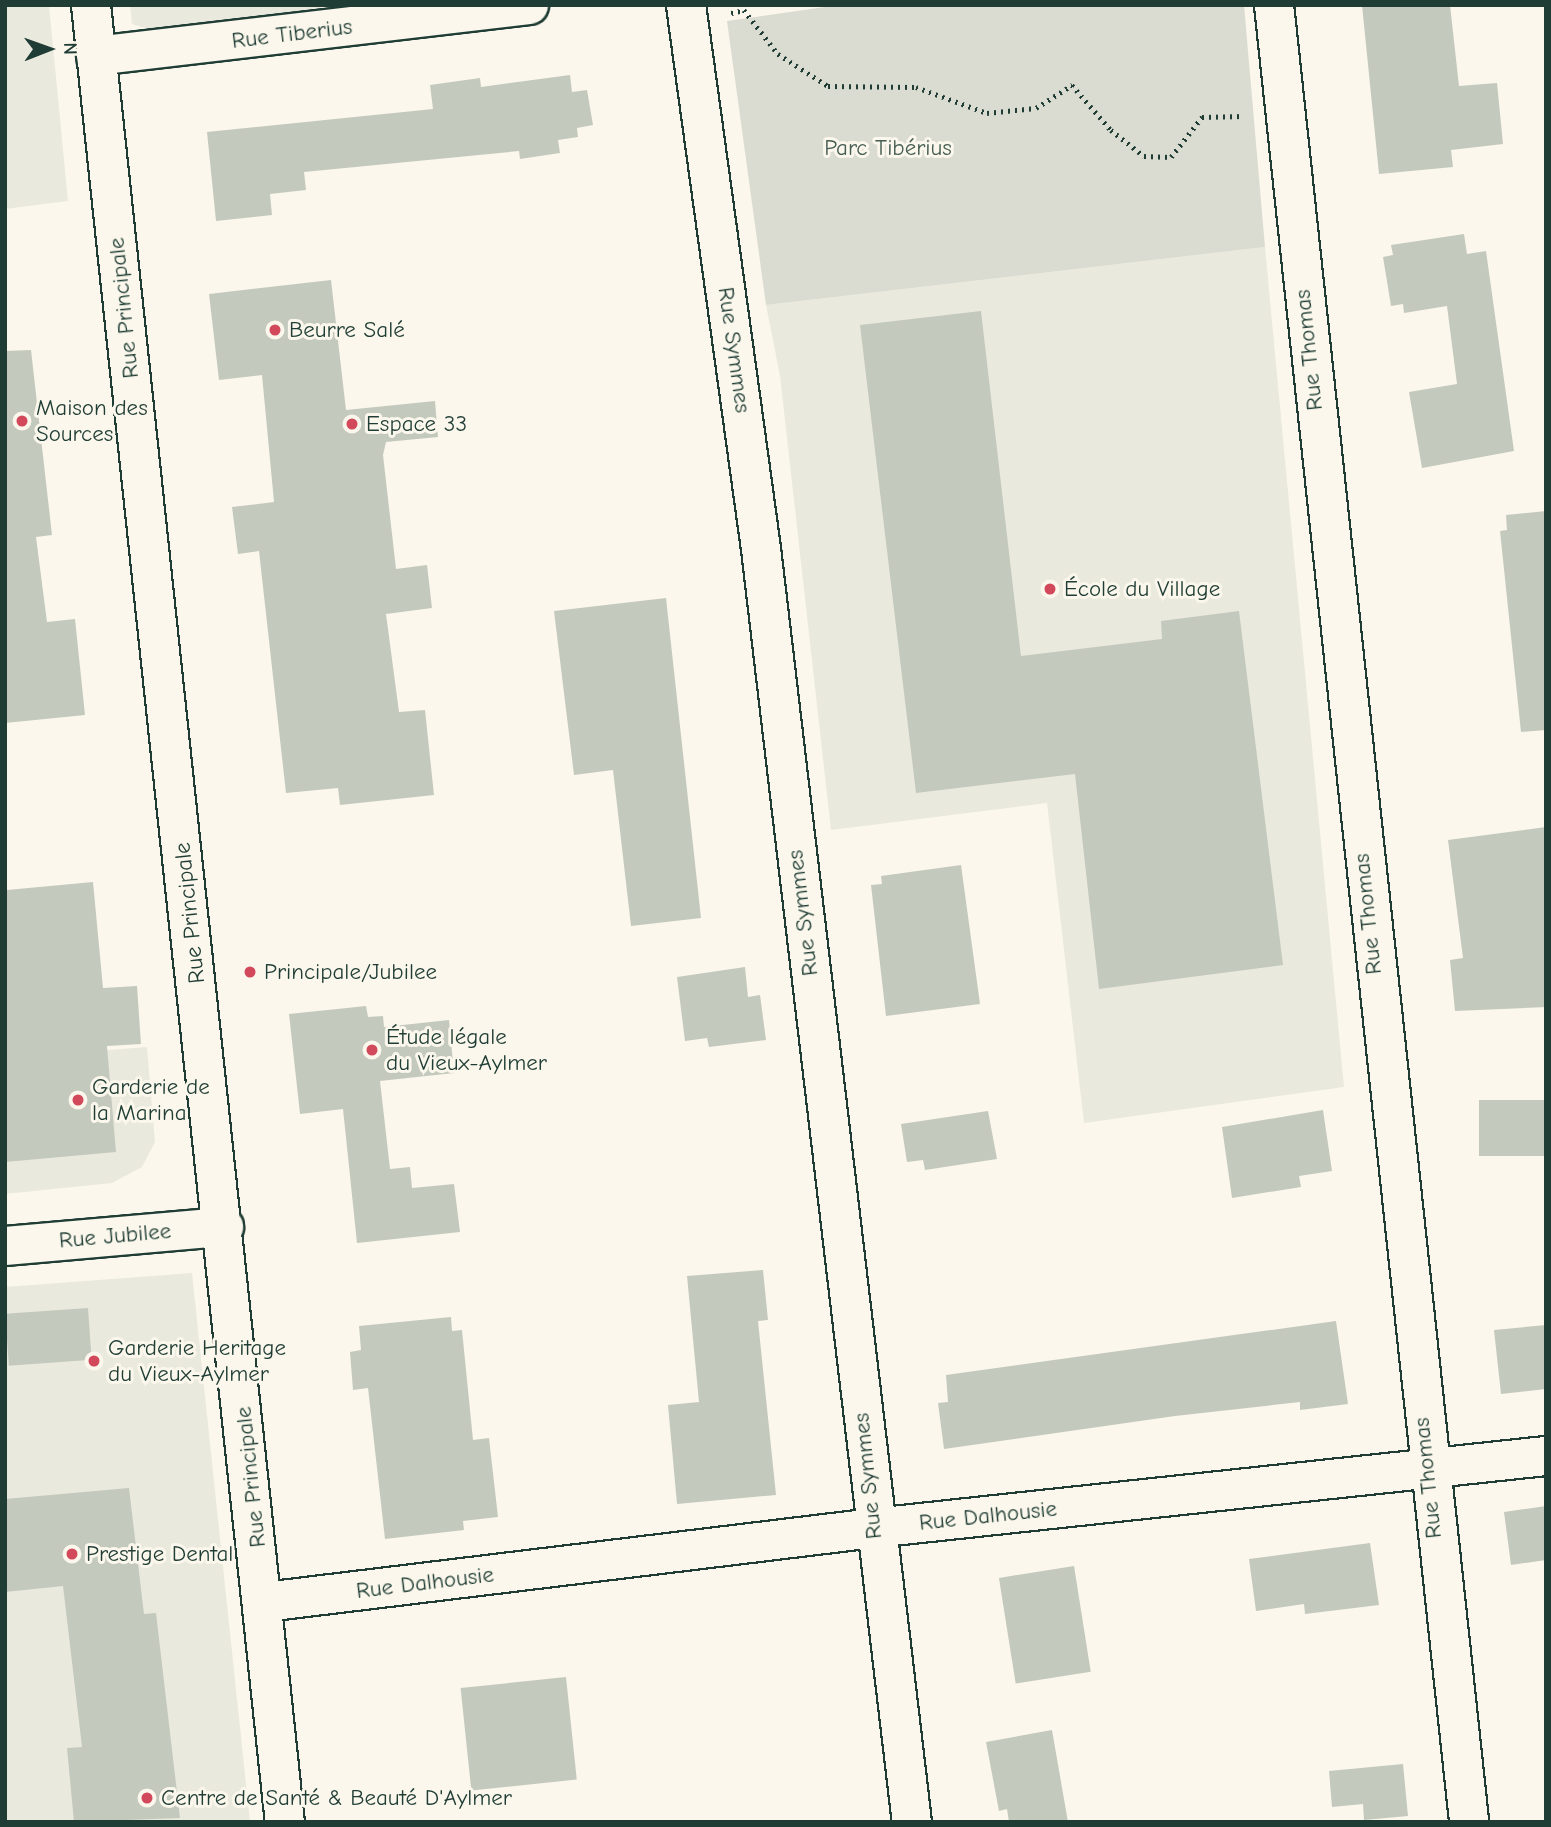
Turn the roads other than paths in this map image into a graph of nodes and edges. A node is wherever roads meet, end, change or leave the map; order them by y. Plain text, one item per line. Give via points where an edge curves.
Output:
1 (91, 5) edge
2 (529, 5) edge
3 (686, 5) edge
4 (1274, 5) edge
5 (96, 56) junction
6 (224, 1227) junction
7 (5, 1246) edge
8 (1546, 1456) edge
9 (1427, 1468) junction
10 (874, 1528) junction
11 (265, 1602) junction
12 (285, 1822) edge
13 (912, 1822) edge
14 (1469, 1822) edge

1 - 5 street, Rue Principale
2 - 5 street, Rue Tiberius
3 - 10 street, Rue Symmes via 761,549
4 - 9 street, Rue Thomas
5 - 6 street, Rue Principale
6 - 7 street, Rue Jubilee
6 - 11 street, Rue Principale
8 - 9 street, Rue Dalhousie
9 - 10 street, Rue Dalhousie
9 - 14 street, Rue Thomas
10 - 11 street, Rue Dalhousie
10 - 13 street, Rue Symmes
11 - 12 street, Rue Principale

